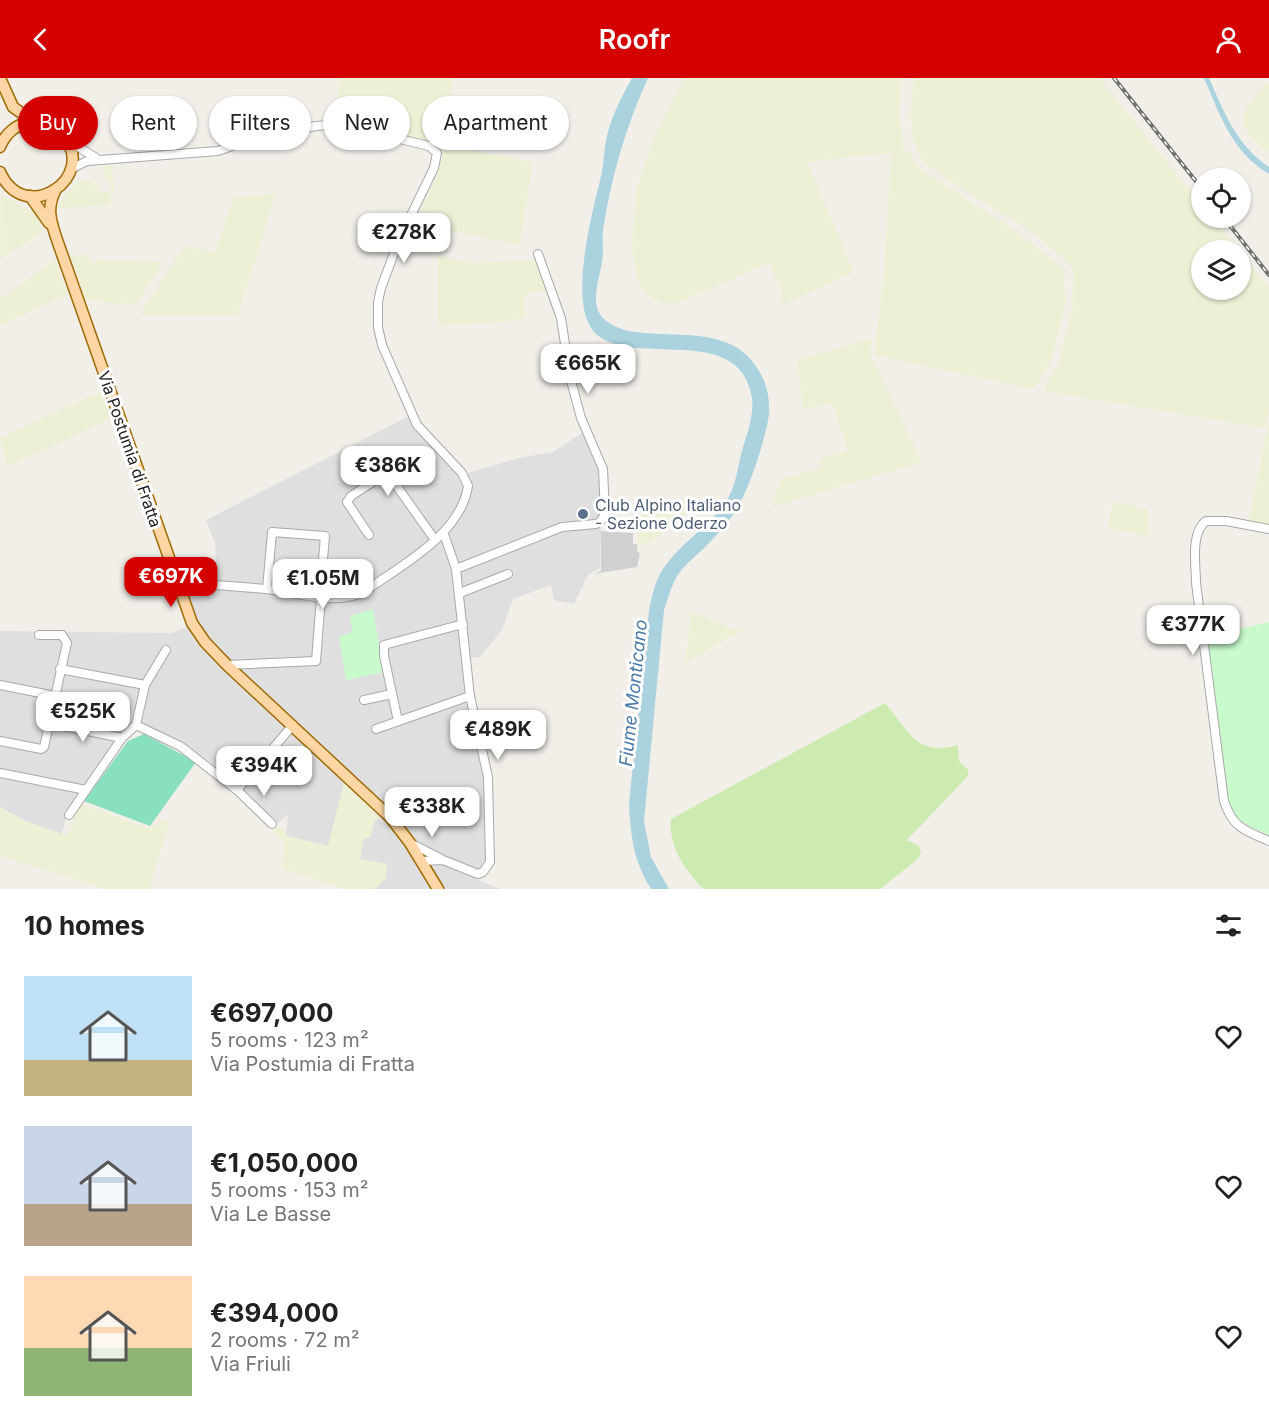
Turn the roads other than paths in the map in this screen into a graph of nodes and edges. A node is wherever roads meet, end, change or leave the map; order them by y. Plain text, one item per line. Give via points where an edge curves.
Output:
1 (0, 78) edge
2 (5, 90) junction
3 (18, 111) edge
4 (18, 126) edge
5 (10, 131) junction
6 (0, 147) edge
7 (70, 150) edge
8 (82, 150) edge
9 (103, 160) junction
10 (71, 169) junction
11 (0, 172) edge
12 (4, 183) edge
13 (55, 191) junction
14 (30, 196) junction
15 (56, 237) junction
16 (538, 254) dead end
17 (1269, 529) edge
18 (444, 534) junction
19 (369, 535) dead end
20 (435, 540) junction
21 (323, 559) dead end
22 (456, 569) junction
23 (508, 574) dead end
24 (177, 583) junction
25 (267, 589) junction
26 (460, 593) junction
27 (321, 597) junction
28 (463, 624) junction
29 (39, 635) dead end
30 (166, 650) dead end
31 (226, 665) junction
32 (60, 669) junction
33 (0, 685) edge
34 (145, 685) junction
35 (392, 694) junction
36 (55, 696) junction
37 (470, 696) junction
38 (364, 700) dead end
39 (398, 721) junction
40 (49, 723) junction
41 (136, 725) junction
42 (293, 725) junction
43 (376, 729) dead end
44 (122, 738) junction
45 (0, 741) edge
46 (0, 773) edge
47 (86, 790) junction
48 (237, 790) junction
49 (69, 815) dead end
50 (272, 824) dead end
51 (1269, 841) edge
52 (410, 843) junction
53 (443, 860) junction
54 (422, 861) junction
55 (438, 889) edge

1 - 2 main road
2 - 3 main road
2 - 5 main road
4 - 5 main road
5 - 6 main road
7 - 10 main road
8 - 9 street
9 - 10 street via 87,161
9 - 18 street via 218,151 254,138 338,124 433,147 437,153 434,168 399,240 378,302 380,337 417,424 462,473 468,486
10 - 13 main road
11 - 12 main road
12 - 14 main road
13 - 14 main road
13 - 15 main road, Via Postumia di Fratta via 49,215
14 - 15 main road, Via Postumia di Fratta via 45,214
15 - 24 main road, Via Postumia di Fratta
16 - 22 street via 561,318 581,418 603,469 605,514 596,524 562,527
17 - 51 street via 1206,521 1197,531 1196,556 1196,583 1224,801 1240,829
18 - 20 street
18 - 22 street
19 - 20 street via 347,502 385,474
20 - 27 street via 360,594
21 - 25 street via 326,536 272,532
22 - 26 street
23 - 26 street
24 - 25 street
24 - 31 main road, Via Postumia di Fratta via 192,623
25 - 27 street
26 - 28 street
27 - 31 street via 316,661
28 - 35 street via 384,645
28 - 37 street
29 - 32 street via 65,638
30 - 34 street
31 - 42 main road, Via Postumia di Fratta
32 - 34 street
32 - 36 street
33 - 36 street
34 - 41 street
35 - 38 street
35 - 39 street
36 - 40 street
37 - 39 street
37 - 53 street via 488,777 490,862 478,874
39 - 43 street
40 - 44 street
40 - 45 street via 41,749
41 - 44 street
41 - 48 street via 180,746
42 - 48 street
42 - 52 main road, Via Postumia di Fratta via 390,818
44 - 47 street
46 - 47 street
47 - 49 street
48 - 50 street
52 - 53 street
52 - 54 main road, Via Postumia di Fratta
53 - 54 street
54 - 55 main road, Via Postumia di Fratta

